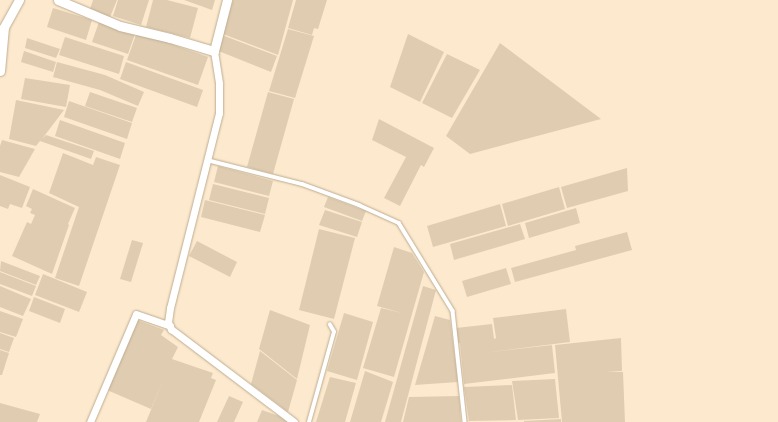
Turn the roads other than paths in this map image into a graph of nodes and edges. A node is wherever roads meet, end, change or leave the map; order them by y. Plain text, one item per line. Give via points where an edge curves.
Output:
1 (19, 0) edge
2 (58, 0) edge
3 (227, 0) edge
4 (2, 27) edge
5 (214, 51) junction
6 (0, 71) edge
7 (206, 159) junction
8 (330, 325) dead end
9 (170, 326) junction
10 (90, 422) edge
11 (294, 422) edge
12 (309, 422) edge
13 (465, 422) edge

1 - 4 street
2 - 5 street via 120,26
3 - 5 street
4 - 6 street
5 - 7 street via 219,84 219,113
7 - 9 street via 170,308
7 - 13 lane via 302,184 398,223 453,310
8 - 12 lane via 334,332
9 - 10 street via 136,314
9 - 11 street

